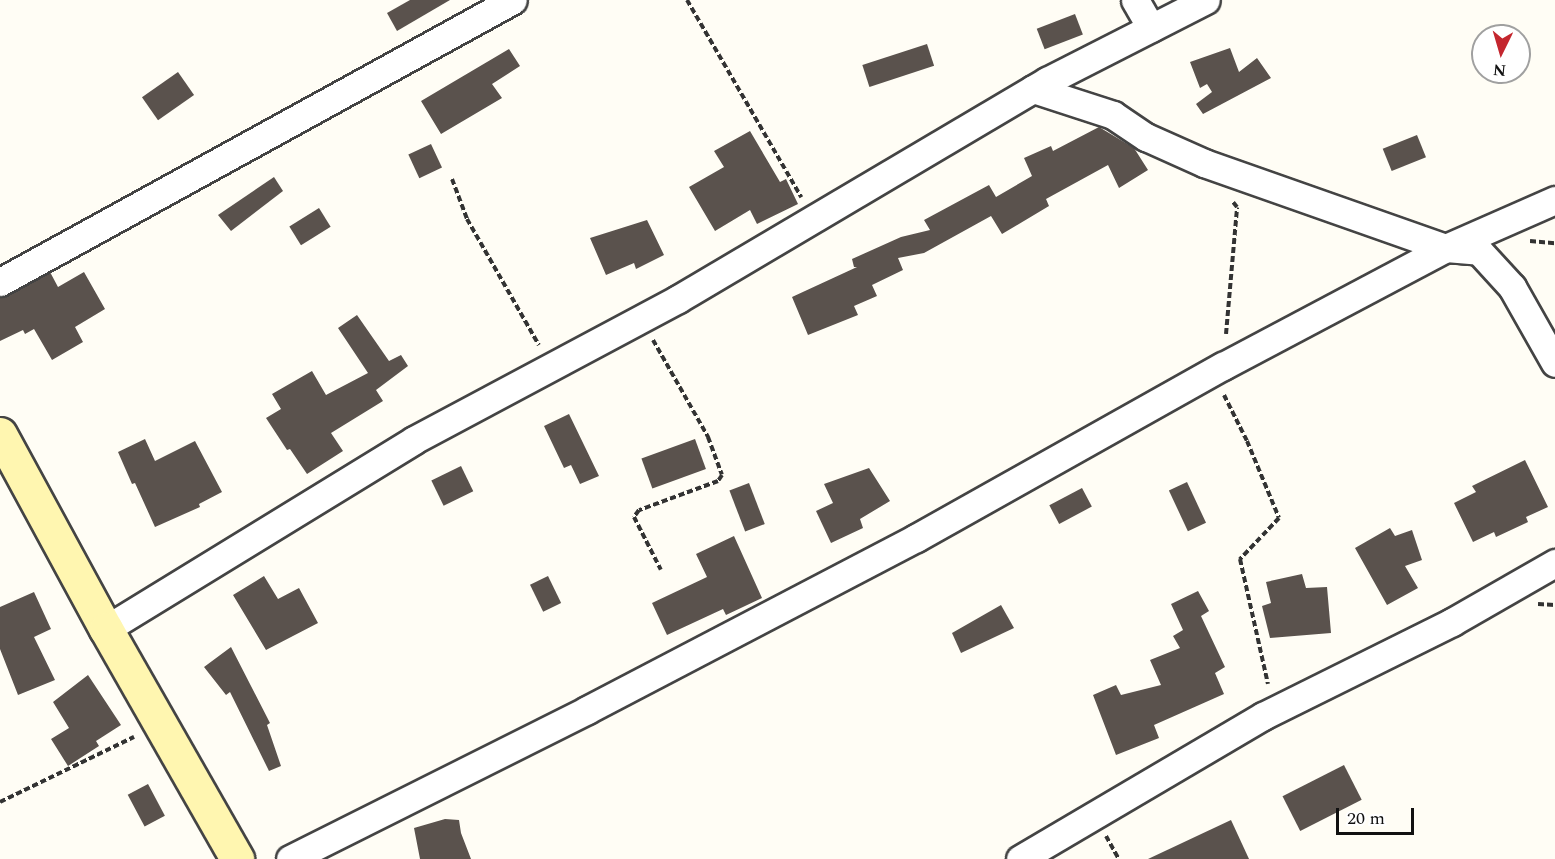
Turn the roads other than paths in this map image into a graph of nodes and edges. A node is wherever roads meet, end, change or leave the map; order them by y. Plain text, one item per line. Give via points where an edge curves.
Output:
1 (513, 0) edge
2 (1135, 0) edge
3 (1206, 0) edge
4 (1151, 28) junction
5 (1033, 89) junction
6 (1555, 200) edge
7 (1446, 248) junction
8 (0, 282) edge
9 (1555, 363) edge
10 (0, 434) edge
11 (1555, 562) edge
12 (106, 629) junction
13 (237, 859) edge
14 (290, 859) edge
15 (1020, 859) edge

1 - 8 street
2 - 4 street
3 - 4 street
4 - 5 street
5 - 7 street via 1113,115 1146,136 1204,163
5 - 12 street via 641,318 414,440
6 - 7 street
7 - 9 street via 1479,251 1512,286
7 - 14 street via 1223,366 916,538
10 - 12 street
11 - 15 street via 1452,622 1263,716
12 - 13 street

